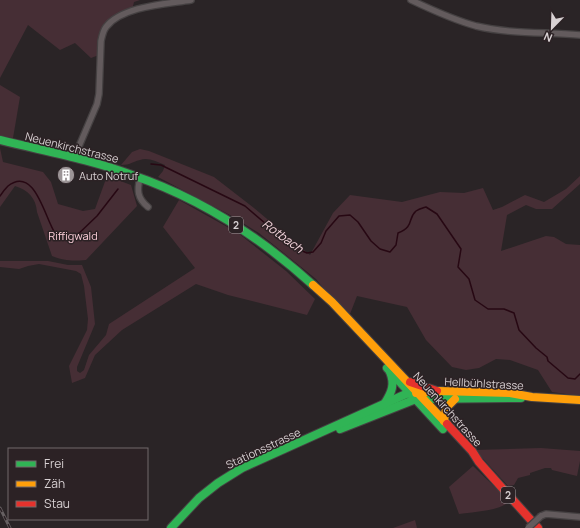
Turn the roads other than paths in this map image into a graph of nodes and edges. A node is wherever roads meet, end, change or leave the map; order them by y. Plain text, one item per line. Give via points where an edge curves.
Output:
1 (191, 0) edge
2 (411, 0) edge
3 (580, 35) edge
4 (0, 140) edge
5 (74, 158) junction
6 (140, 178) junction
7 (148, 208) dead end
8 (320, 292) junction
9 (390, 371) junction
10 (407, 381) junction
11 (437, 391) junction
12 (417, 396) junction
13 (532, 397) junction
14 (455, 399) junction
15 (580, 400) edge
16 (385, 403) junction
17 (444, 421) junction
18 (313, 437) junction
19 (479, 462) junction
20 (580, 517) edge
21 (171, 528) edge
22 (528, 528) edge
23 (538, 528) edge

1 - 5 street via 140,8 122,15 106,26 101,41 97,104
2 - 3 street via 476,26
4 - 5 main road, Neuenkirchstrasse / 2
5 - 6 main road, Neuenkirchstrasse / 2
6 - 7 street via 138,193
6 - 8 main road, Neuenkirchstrasse / 2 via 184,196 236,225 284,259
8 - 9 main road, Neuenkirchstrasse / 2
8 - 10 main road, Neuenkirchstrasse / 2
9 - 12 main road, Neuenkirchstrasse / 2
9 - 16 main road via 393,387
10 - 11 main road
10 - 12 main road, Neuenkirchstrasse / 2
11 - 12 main road, Hellbühlstrasse
11 - 13 main road, Hellbühlstrasse
12 - 14 main road, Hellbühlstrasse
12 - 16 main road, Stationsstrasse via 400,396
12 - 17 main road, Neuenkirchstrasse / 2
12 - 18 main road, Stationsstrasse
12 - 19 main road, Neuenkirchstrasse / 2 via 459,445
13 - 14 main road, Hellbühlstrasse
13 - 15 main road, Hellbühlstrasse
14 - 17 main road via 445,408
16 - 18 main road, Stationsstrasse
17 - 19 main road, Neuenkirchstrasse / 2
18 - 21 main road, Stationsstrasse via 225,478 199,498
19 - 23 main road, 2
20 - 22 street, bridge via 546,514

